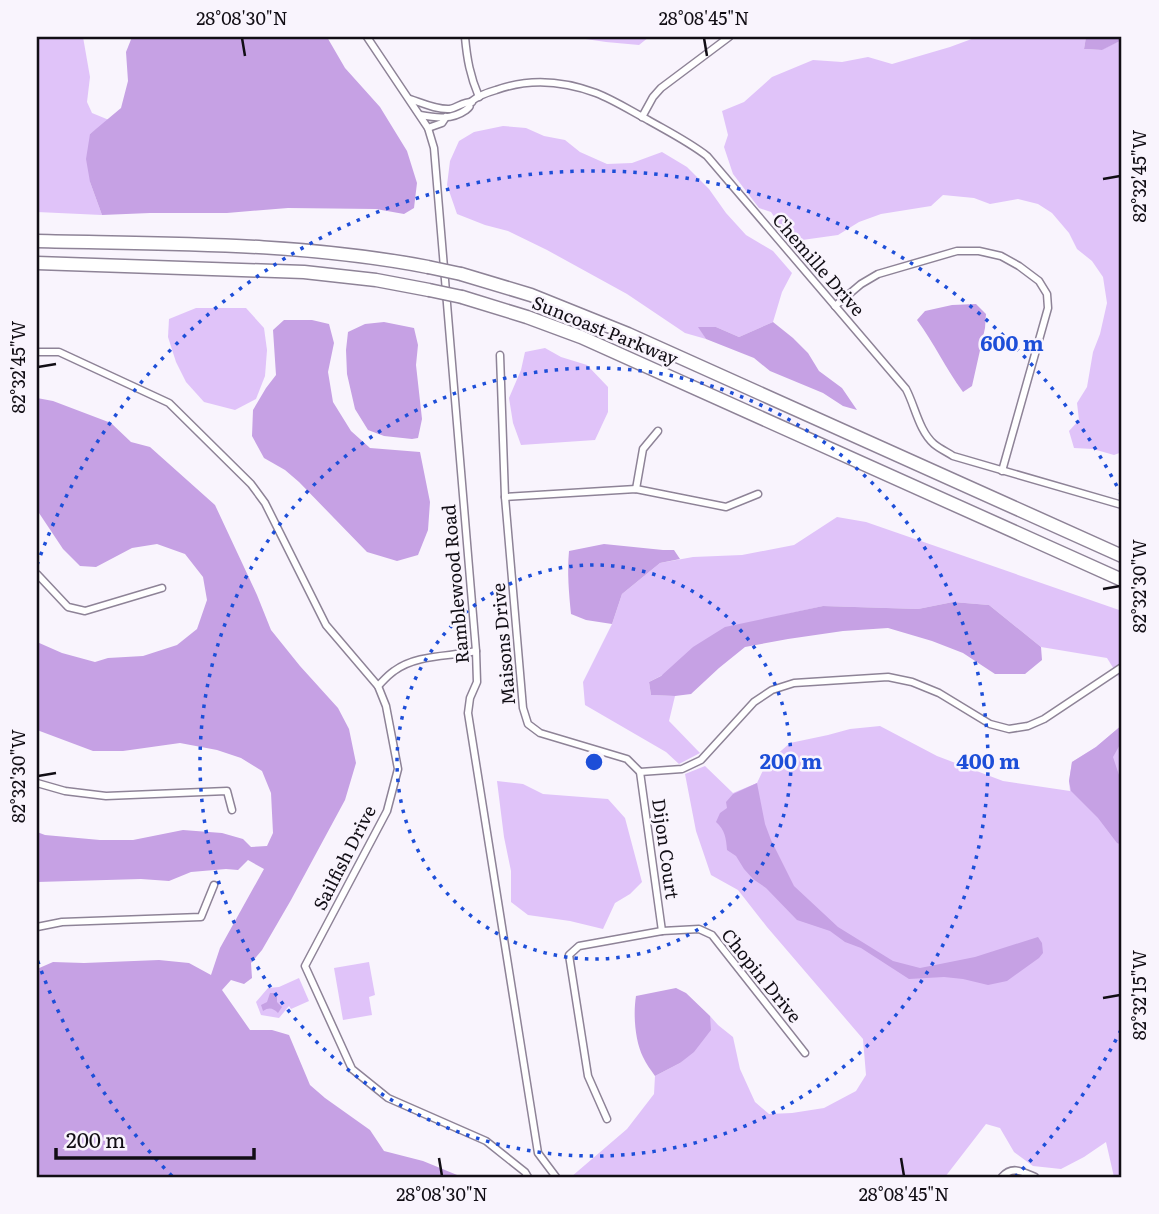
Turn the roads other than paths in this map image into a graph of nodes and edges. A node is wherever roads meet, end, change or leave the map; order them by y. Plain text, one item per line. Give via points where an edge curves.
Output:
1 (367, 37) edge
2 (465, 37) edge
3 (729, 37) edge
4 (479, 97) junction
5 (409, 99) junction
6 (472, 102) junction
7 (445, 109) junction
8 (420, 115) junction
9 (447, 117) junction
10 (642, 117) junction
11 (428, 128) junction
12 (37, 241) edge
13 (37, 263) edge
14 (835, 306) junction
15 (37, 352) edge
16 (500, 355) dead end
17 (658, 431) dead end
18 (1003, 471) junction
19 (636, 489) junction
20 (758, 494) dead end
21 (505, 497) junction
22 (1122, 505) edge
23 (1122, 556) edge
24 (37, 574) edge
25 (1122, 580) edge
26 (162, 588) dead end
27 (476, 651) junction
28 (1122, 667) edge
29 (378, 686) junction
30 (640, 772) junction
31 (37, 783) edge
32 (232, 810) dead end
33 (214, 885) dead end
34 (37, 927) edge
35 (662, 931) junction
36 (805, 1053) dead end
37 (607, 1118) dead end
38 (528, 1177) edge
39 (556, 1177) edge
40 (1002, 1177) edge
41 (1035, 1177) edge

1 - 5 street, Ramblewood Road
2 - 4 street
3 - 10 street via 661,88
4 - 6 street, Chemille Drive
4 - 10 street, Chemille Drive via 518,84 559,83 597,93
5 - 7 street
5 - 8 street, Ramblewood Road
6 - 7 street, Chemille Drive
6 - 9 street, Chemille Drive
7 - 9 street
8 - 9 street
8 - 11 street, Ramblewood Road
9 - 11 street, Chemille Drive
10 - 14 street, Chemille Drive via 707,156
11 - 27 street, Ramblewood Road via 434,148
12 - 23 highway, Suncoast Parkway, bridge via 313,251 461,274 617,329
13 - 25 highway, Suncoast Parkway, bridge via 304,272 363,278 462,298 581,337
14 - 18 street, Chemille Drive via 906,388 933,443 953,456
14 - 18 street via 878,274 957,251 1001,256 1039,281 1048,308
15 - 29 street, Sailfish Drive via 59,352 169,403 251,484 326,625
16 - 21 street, Maisons Drive
17 - 19 street via 643,449
18 - 22 street, Chemille Drive
19 - 20 street via 726,507
19 - 21 street
21 - 30 street, Maisons Drive via 528,724 540,733 627,759
24 - 26 street via 68,607 85,611
27 - 29 street via 408,663
27 - 39 street, Ramblewood Road via 470,727 538,1153
28 - 30 street via 1044,719 1009,729 990,724 912,682 888,677 794,683 754,702 701,760 682,769
29 - 38 street, Sailfish Drive via 398,769 387,811 305,966 352,1069 388,1098 486,1141
30 - 35 street, Dijon Court
31 - 32 street via 106,796 227,791
33 - 34 street via 201,918 62,922
35 - 36 street, Chopin Drive via 699,929 712,935
35 - 37 street, Chopin Drive via 579,946 569,956 588,1076
40 - 41 street via 1010,1170

